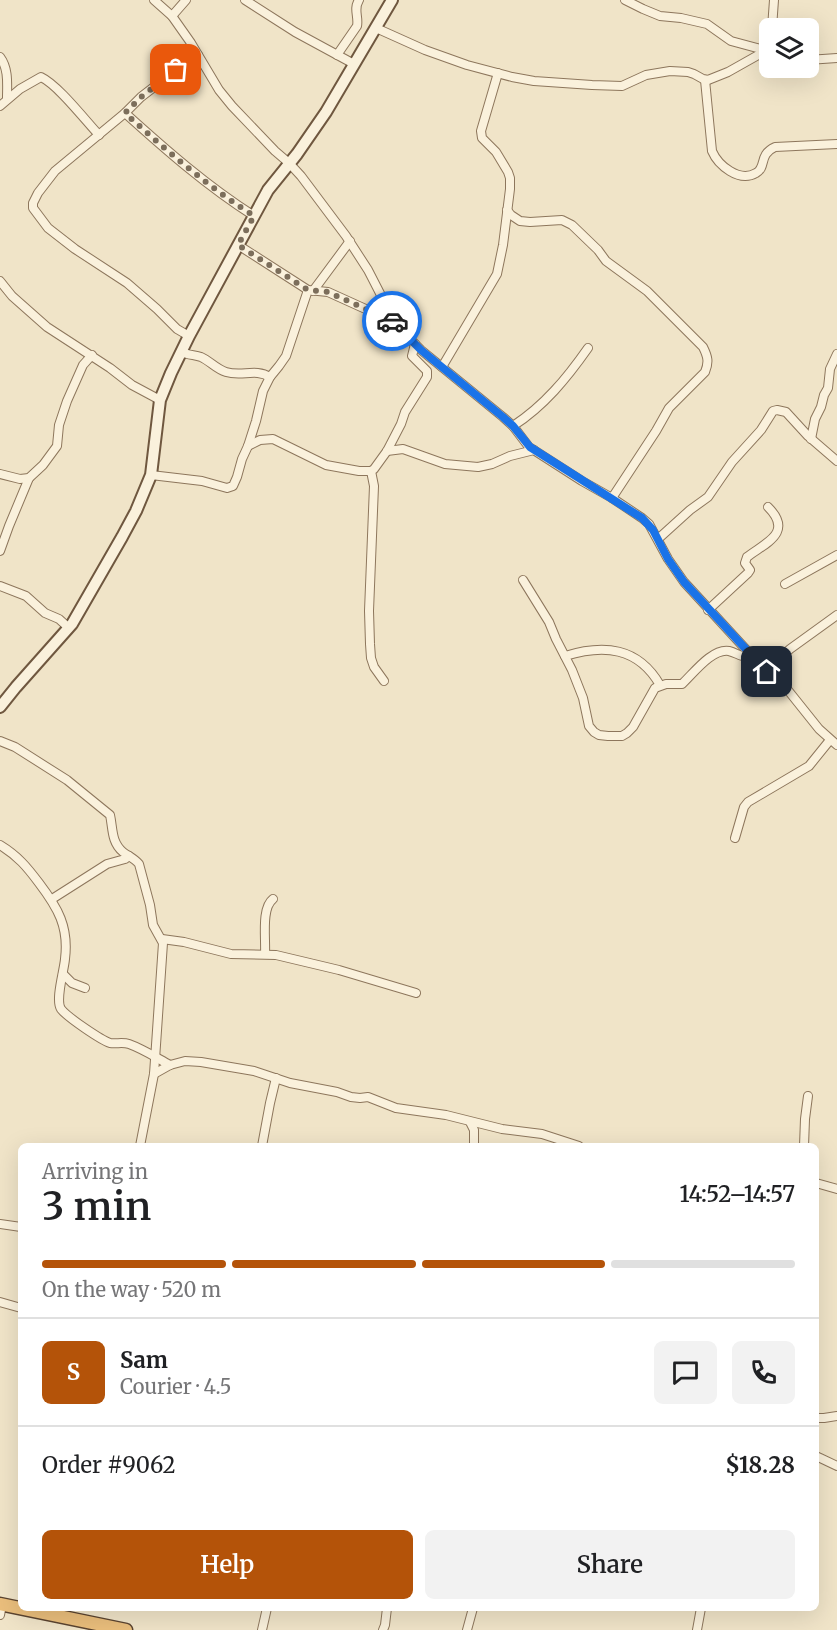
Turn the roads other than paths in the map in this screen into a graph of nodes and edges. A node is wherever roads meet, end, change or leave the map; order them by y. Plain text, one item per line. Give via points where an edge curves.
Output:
1 (154, 0) edge
2 (186, 0) edge
3 (245, 0) edge
4 (359, 0) edge
5 (392, 0) edge
6 (625, 0) edge
7 (774, 0) edge
8 (172, 16) junction
9 (773, 18) edge
10 (376, 28) junction
11 (759, 48) edge
12 (198, 55) junction
13 (337, 55) junction
14 (759, 55) edge
15 (0, 57) edge
16 (837, 58) edge
17 (819, 59) edge
18 (354, 64) junction
19 (498, 74) junction
20 (705, 80) junction
21 (7, 98) junction
22 (0, 106) edge
23 (125, 113) junction
24 (99, 135) junction
25 (837, 144) edge
26 (289, 163) junction
27 (507, 210) junction
28 (254, 216) junction
29 (350, 241) junction
30 (238, 245) junction
31 (0, 281) edge
32 (310, 290) junction
33 (392, 321) junction
34 (189, 336) junction
35 (415, 344) junction
36 (588, 348) dead end
37 (182, 352) junction
38 (837, 354) edge
39 (92, 355) junction
40 (442, 367) junction
41 (270, 377) junction
42 (160, 400) junction
43 (513, 426) junction
44 (811, 440) junction
45 (248, 446) junction
46 (534, 450) junction
47 (387, 451) junction
48 (837, 461) edge
49 (371, 471) junction
50 (0, 474) edge
51 (151, 475) junction
52 (29, 478) junction
53 (612, 498) junction
54 (768, 507) dead end
55 (658, 539) junction
56 (0, 551) edge
57 (837, 555) edge
58 (523, 580) dead end
59 (785, 584) dead end
60 (0, 586) edge
61 (708, 610) junction
62 (837, 615) edge
63 (69, 628) junction
64 (565, 656) junction
65 (752, 656) junction
66 (766, 670) junction
67 (384, 681) dead end
68 (660, 685) junction
69 (0, 706) edge
70 (0, 741) edge
71 (833, 743) edge
72 (735, 837) dead end
73 (0, 845) edge
74 (129, 856) junction
75 (273, 898) dead end
76 (52, 899) junction
77 (162, 939) junction
78 (265, 954) junction
79 (63, 974) junction
80 (85, 988) dead end
81 (416, 993) dead end
82 (155, 1057) junction
83 (170, 1065) junction
84 (154, 1074) junction
85 (276, 1078) junction
86 (808, 1096) dead end
87 (470, 1122) junction
88 (141, 1143) edge
89 (263, 1143) edge
90 (474, 1143) edge
91 (570, 1143) edge
92 (804, 1143) edge
93 (819, 1184) edge
94 (837, 1189) edge
95 (0, 1224) edge
96 (18, 1227) edge
97 (0, 1302) edge
98 (18, 1307) edge
99 (837, 1416) edge
100 (819, 1418) edge
101 (819, 1457) edge
102 (837, 1466) edge
103 (1, 1608) edge
104 (18, 1609) edge
105 (44, 1611) edge
106 (266, 1611) edge
107 (387, 1611) edge
108 (472, 1611) edge
109 (700, 1611) edge
110 (126, 1630) edge
111 (262, 1630) edge
112 (382, 1630) edge
113 (467, 1630) edge
114 (697, 1630) edge

1 - 8 street
2 - 8 street
3 - 13 street
4 - 13 street via 357,26
5 - 10 main road
6 - 11 street via 660,16 707,24 731,41
7 - 9 street
8 - 12 street
10 - 18 main road
10 - 19 street via 425,50
12 - 23 street
12 - 26 street via 232,106
13 - 18 street
14 - 20 street
15 - 21 street via 6,71
16 - 17 street
18 - 26 main road
19 - 20 street via 534,81 609,86 622,86 646,75 670,71 694,74
19 - 27 street via 481,134 508,172
20 - 25 street via 712,151 720,163 736,173 757,173 764,155 775,147
21 - 22 street
21 - 24 street via 41,77
23 - 24 street
23 - 28 street via 229,200
24 - 34 street via 55,171 38,192 33,208 48,228 127,283
26 - 28 main road
26 - 29 street
27 - 40 street via 497,274
27 - 53 street via 520,221 562,220 572,225 606,261 647,291 703,347 708,357 705,372 669,408
28 - 30 main road
29 - 32 street
29 - 33 street
30 - 32 street
30 - 34 main road
31 - 39 street via 47,327
32 - 33 street via 328,292
32 - 41 street via 286,356
33 - 35 street
34 - 37 main road
35 - 40 street
35 - 47 street via 412,356 427,371 427,377
36 - 43 street via 542,403
37 - 41 street via 226,372 255,372
37 - 42 main road
38 - 44 street via 814,419
39 - 42 street
39 - 52 street via 83,365 67,401 57,446
40 - 43 street
41 - 45 street
42 - 51 main road
43 - 46 street
44 - 48 street
44 - 55 street via 786,412 773,411 708,497
45 - 49 street via 273,439 326,465
45 - 51 street via 233,486 227,488
46 - 47 street via 478,466 445,464 403,449
46 - 53 street
47 - 49 street
49 - 67 street via 374,486 370,644 374,667
50 - 52 street
51 - 63 main road via 136,511
52 - 56 street
53 - 55 street via 649,524
54 - 61 street via 777,518 775,536 747,557 748,573
55 - 61 street via 676,573
57 - 59 street
58 - 64 street
60 - 63 street via 26,596
61 - 65 street
62 - 66 street
63 - 69 main road
64 - 68 street via 582,651 624,652 650,670
64 - 68 street via 579,687 589,726 599,735 627,733
65 - 66 street
65 - 68 street via 719,652 682,684
66 - 71 street
70 - 74 street via 67,780 105,810 110,815 116,844
71 - 72 street via 808,766 748,802
73 - 76 street via 18,857
74 - 76 street via 107,864
74 - 77 street via 139,864 153,925
75 - 78 street via 266,915
76 - 79 street via 65,936
77 - 78 street via 231,954
77 - 82 street
78 - 81 street via 339,970
79 - 80 street
79 - 82 street via 59,1004 69,1017 109,1042 130,1044
82 - 83 street
82 - 84 street
83 - 84 street
83 - 85 street via 201,1062
84 - 88 street
85 - 87 street
85 - 89 street
86 - 92 street
87 - 90 street
87 - 91 street via 542,1134
93 - 94 street
95 - 96 street
97 - 98 street
99 - 100 street
101 - 102 street
103 - 104 highway
105 - 110 highway
106 - 111 street
107 - 112 street
108 - 113 street
109 - 114 street

